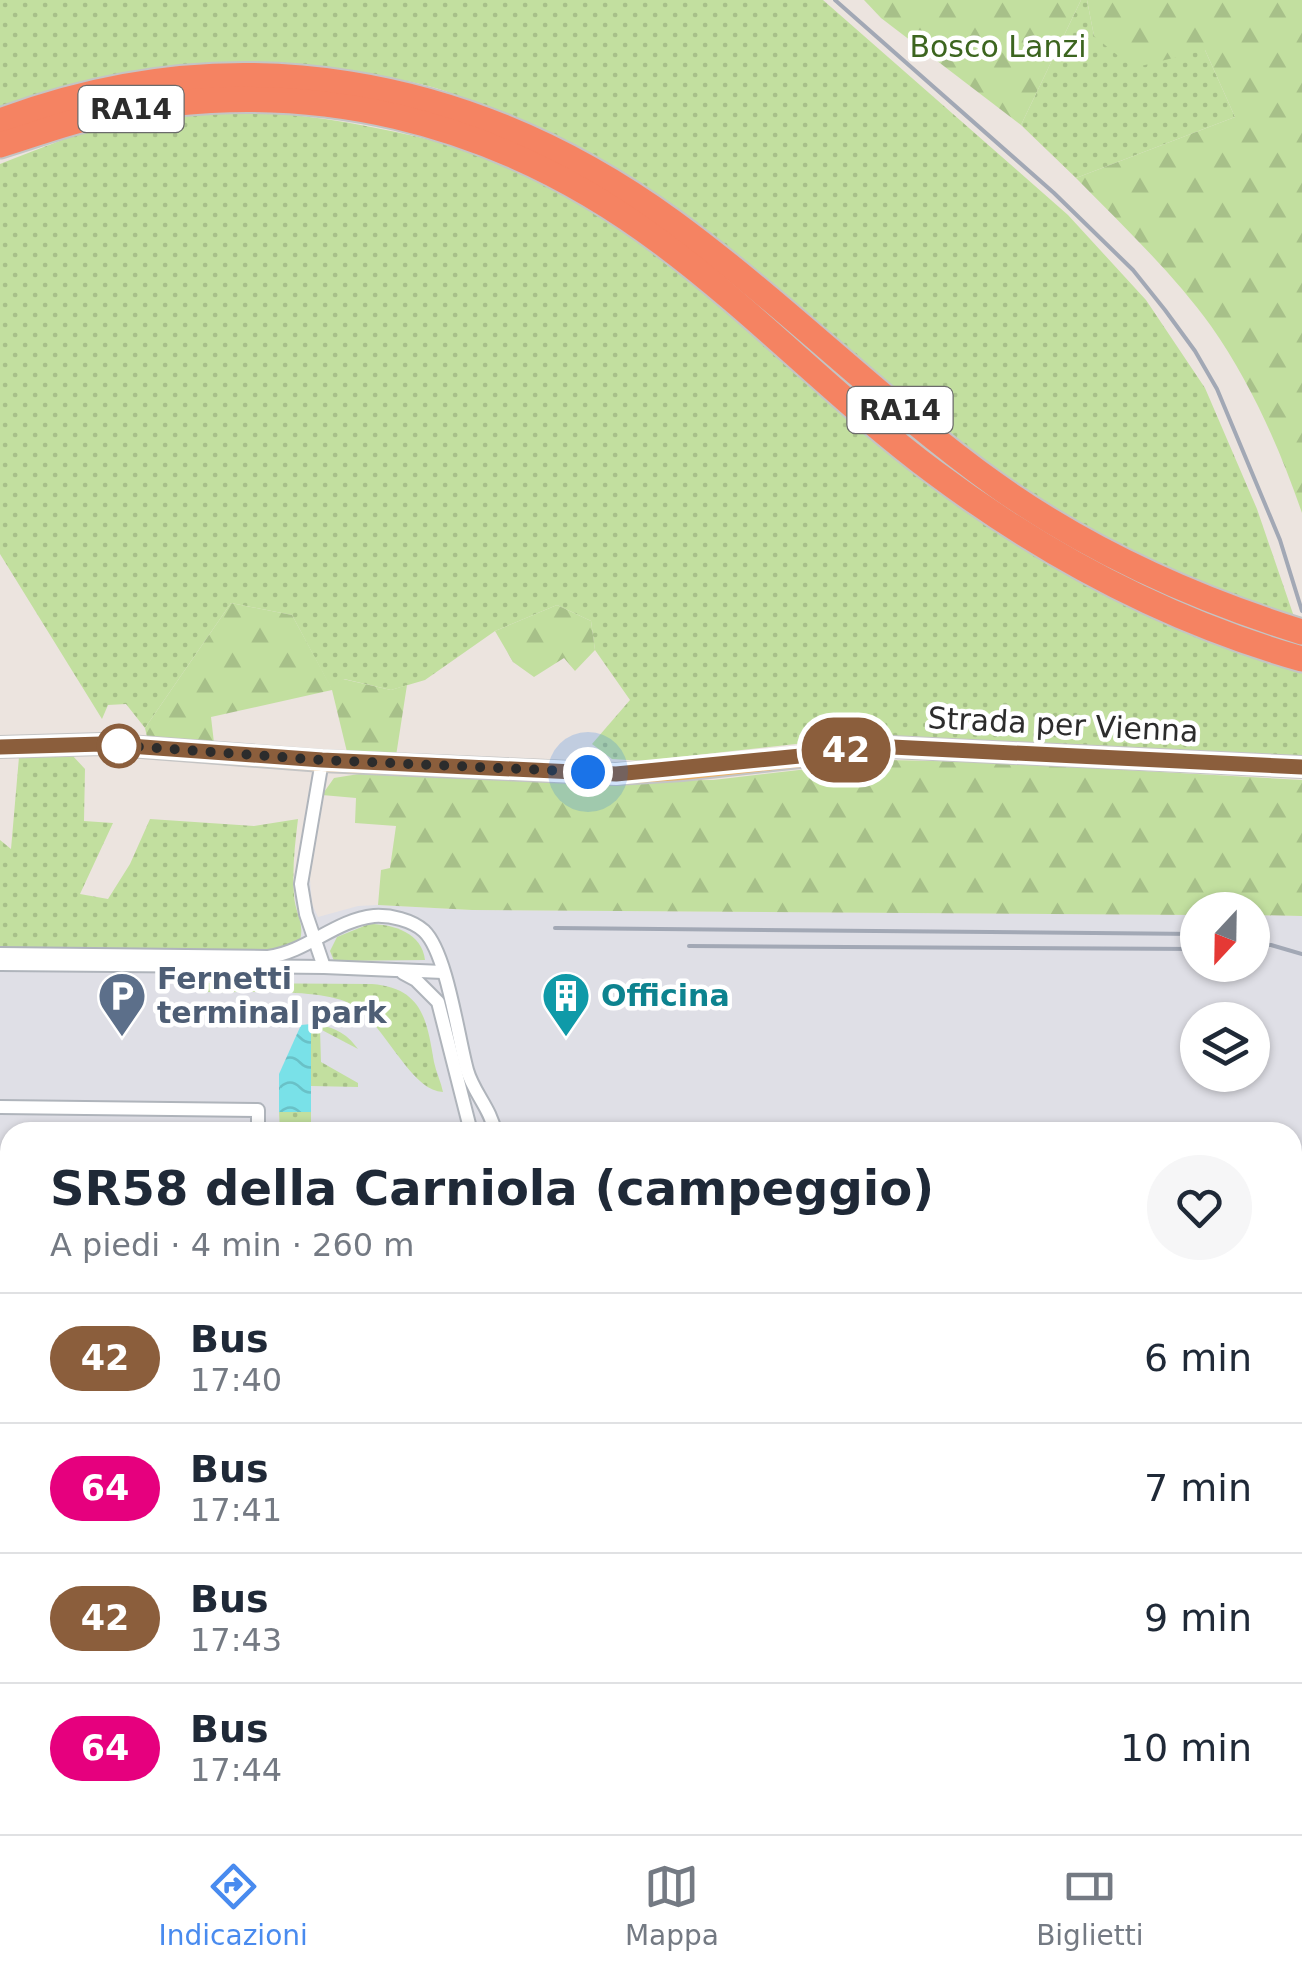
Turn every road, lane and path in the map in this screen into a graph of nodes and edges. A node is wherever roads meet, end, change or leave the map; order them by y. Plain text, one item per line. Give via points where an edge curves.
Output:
1 (3, 139) edge
2 (571, 170) junction
3 (1302, 632) edge
4 (1302, 659) edge
5 (0, 747) edge
6 (322, 760) junction
7 (1302, 767) edge
8 (316, 942) junction
9 (0, 954) edge
10 (0, 964) edge
11 (324, 968) junction
12 (386, 969) junction
13 (443, 972) junction
14 (0, 1108) edge
15 (258, 1122) edge
16 (468, 1122) edge
17 (490, 1122) edge

1 - 2 highway, RA14 via 137,108 252,98 326,102 510,127
2 - 3 highway, RA14 via 702,244 998,486 1170,584
2 - 4 highway, RA14 via 980,506 1124,590
5 - 6 main road, Strada per Vienna via 102,744
6 - 7 main road, Strada per Vienna via 616,774 878,747
6 - 8 street via 302,884
8 - 9 street via 268,957
8 - 11 street
8 - 13 street via 343,924 394,918 423,930
10 - 11 street
11 - 12 street
12 - 13 street
12 - 16 street via 416,980 438,1002
13 - 17 street via 468,1072
14 - 15 street via 258,1110

